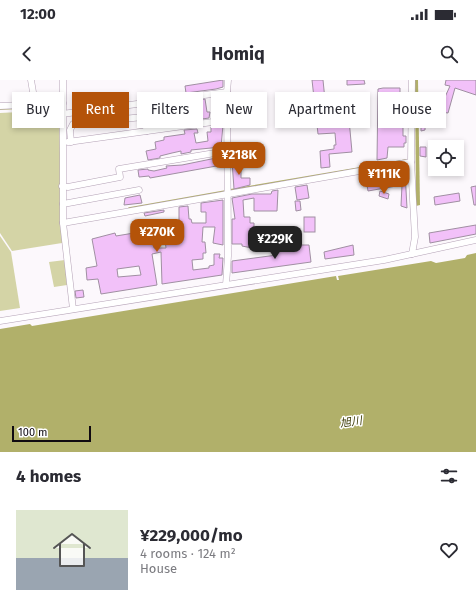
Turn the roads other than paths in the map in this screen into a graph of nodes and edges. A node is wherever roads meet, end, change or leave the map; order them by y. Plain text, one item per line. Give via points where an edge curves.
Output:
1 (30, 80) edge
2 (63, 80) edge
3 (228, 80) edge
4 (412, 80) edge
5 (32, 92) edge
6 (63, 92) edge
7 (227, 92) edge
8 (211, 94) edge
9 (12, 105) edge
10 (0, 106) edge
11 (64, 114) joint
12 (211, 122) edge
13 (227, 128) edge
14 (66, 130) junction
15 (147, 131) junction
16 (66, 142) junction
17 (227, 151) junction
18 (411, 162) junction
19 (65, 187) junction
20 (140, 190) dead end
21 (227, 191) junction
22 (65, 204) junction
23 (63, 223) junction
24 (476, 240) edge
25 (412, 254) junction
26 (226, 285) junction
27 (73, 309) junction
28 (0, 321) edge

1 - 5 street
2 - 6 street
3 - 7 street
4 - 18 street
8 - 11 street
9 - 10 street
11 - 14 street
12 - 15 street
13 - 17 street
14 - 15 street via 73,124 143,117
14 - 16 street
15 - 16 street
16 - 19 street
17 - 19 street via 119,169 120,176
17 - 21 street
18 - 21 street
18 - 25 street via 415,237
19 - 22 street
20 - 22 street
21 - 23 street
21 - 26 street
22 - 23 street
23 - 27 street
24 - 25 street
25 - 26 street
26 - 27 street
27 - 28 street

